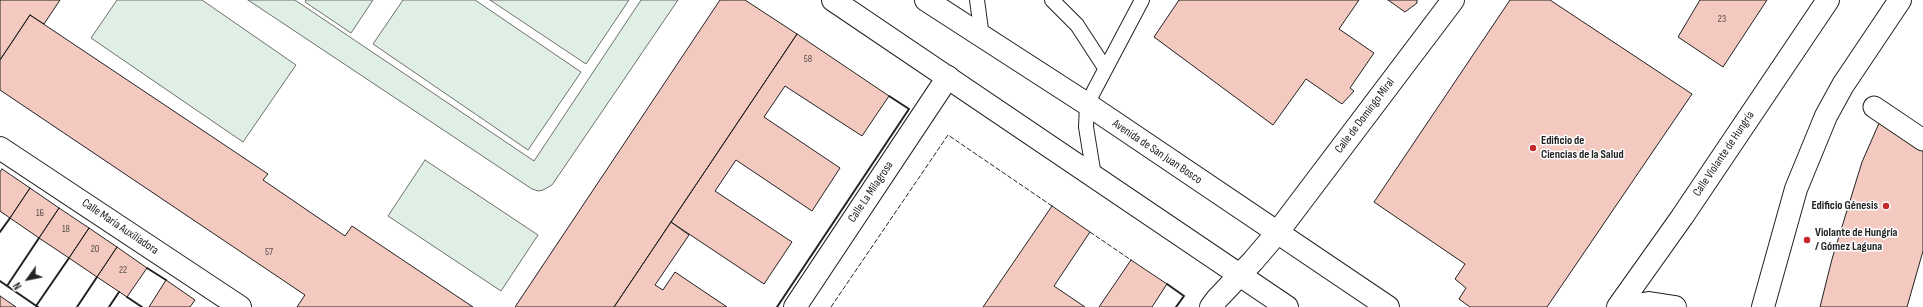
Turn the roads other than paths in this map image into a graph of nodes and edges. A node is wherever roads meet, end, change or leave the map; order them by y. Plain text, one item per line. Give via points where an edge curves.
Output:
1 (833, 0) edge
2 (926, 0) edge
3 (978, 0) edge
4 (1052, 0) edge
5 (1142, 0) edge
6 (1453, 0) edge
7 (1828, 0) edge
8 (1900, 0) edge
9 (982, 37) junction
10 (1105, 68) junction
11 (948, 77) junction
12 (1087, 104) junction
13 (1874, 107) dead end
14 (1923, 140) edge
15 (0, 148) edge
16 (1094, 176) junction
17 (1277, 233) junction
18 (1241, 275) junction
19 (230, 304) edge
20 (795, 307) edge
21 (1211, 307) edge
22 (1287, 307) edge
23 (1388, 307) edge
24 (1618, 307) edge
25 (1625, 307) edge
26 (1675, 307) edge
27 (1763, 307) edge

1 - 11 main road
2 - 9 main road, Avenida de San Juan Bosco
3 - 9 lane
4 - 10 lane via 1077,25
5 - 10 lane
6 - 17 main road, Calle de Domingo Miral
7 - 24 main road, Calle Violante de Hungría
8 - 27 main road via 1843,85 1826,116 1796,188
9 - 12 main road, Avenida de San Juan Bosco
10 - 12 lane
11 - 16 main road
11 - 20 main road, Calle La Milagrosa
12 - 16 lane via 1086,127
12 - 17 main road, Avenida de San Juan Bosco
13 - 14 street
15 - 19 main road, Calle María Auxiliadora
16 - 18 main road
17 - 18 main road, Calle de Domingo Miral
17 - 23 main road, Avenida de San Juan Bosco
18 - 21 main road, Calle de Domingo Miral
18 - 22 main road
25 - 26 main road via 1649,303

